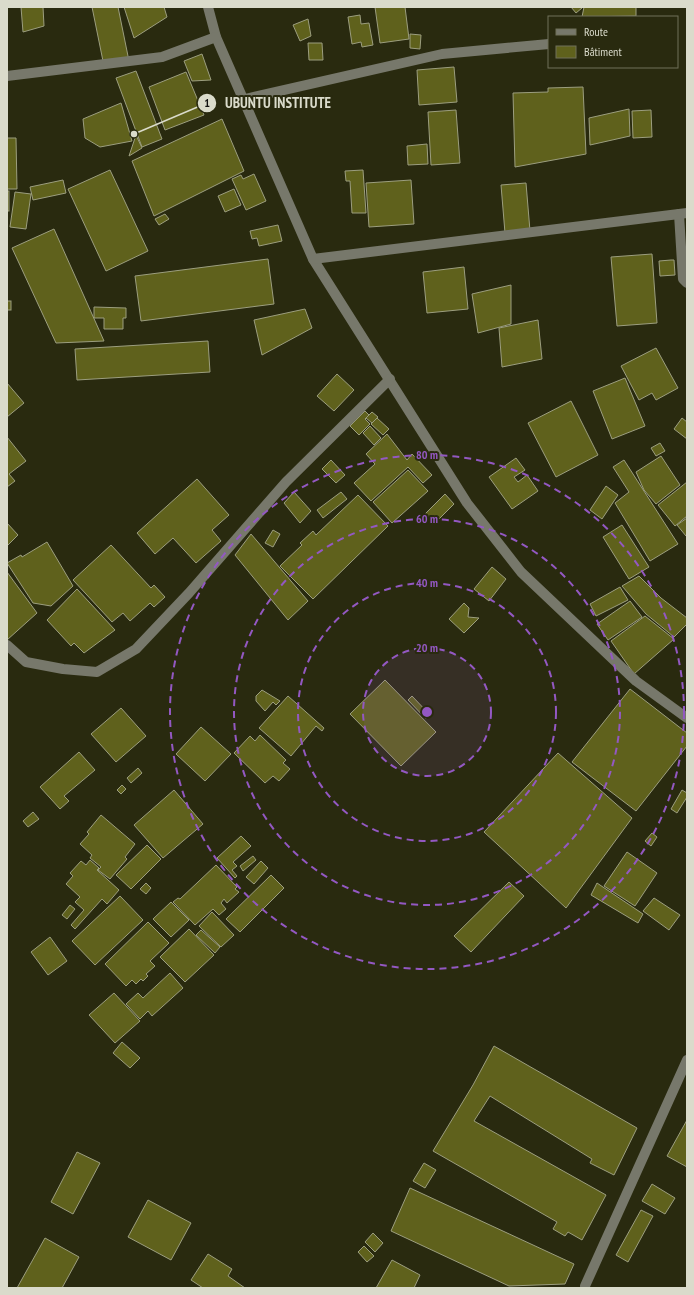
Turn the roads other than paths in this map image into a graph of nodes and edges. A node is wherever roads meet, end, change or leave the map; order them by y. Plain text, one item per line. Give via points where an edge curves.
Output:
1 (208, 7) edge
2 (216, 37) junction
3 (548, 44) edge
4 (7, 76) edge
5 (245, 100) junction
6 (683, 214) edge
7 (312, 258) junction
8 (687, 283) edge
9 (390, 379) junction
10 (7, 645) edge
11 (687, 718) edge
12 (687, 1060) edge
13 (585, 1286) dead end

1 - 2 street
2 - 4 street via 162,57
2 - 5 street
3 - 5 street via 442,54
5 - 7 street
6 - 7 street
6 - 8 street via 683,279
7 - 9 street
9 - 10 street via 286,482 189,593 136,649 97,672 26,662
9 - 11 street via 466,503 520,572 636,680
12 - 13 street

